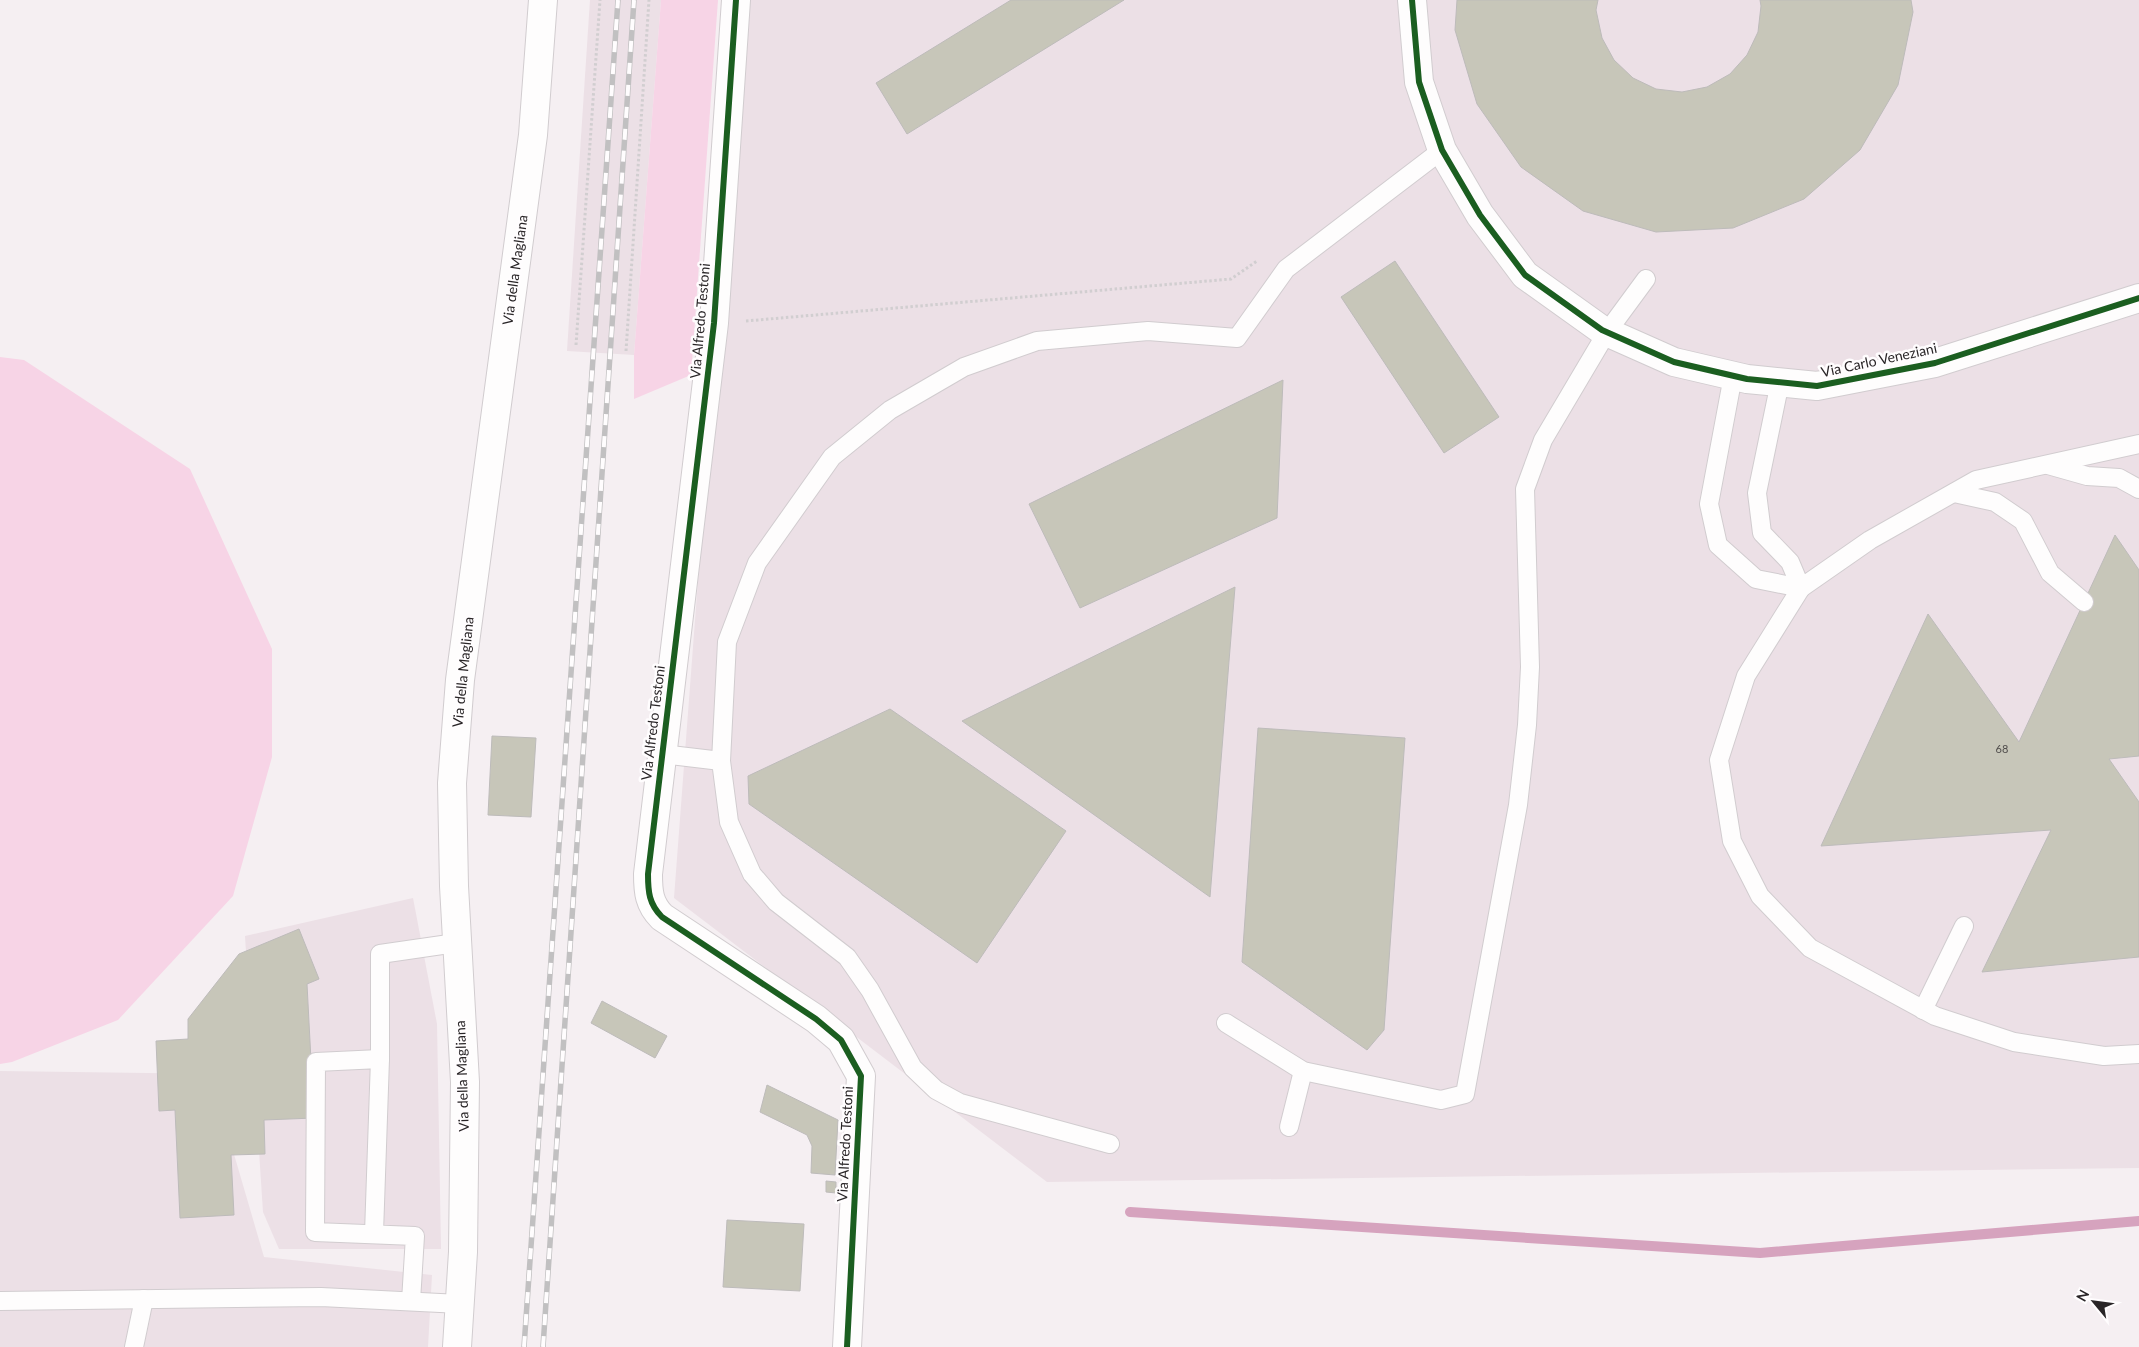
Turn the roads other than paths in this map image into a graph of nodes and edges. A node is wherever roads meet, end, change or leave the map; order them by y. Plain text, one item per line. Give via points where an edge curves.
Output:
1 (542, 0) edge
2 (736, 0) edge
3 (1412, 0) edge
4 (1442, 150) junction
5 (1646, 279) dead end
6 (2139, 298) edge
7 (1608, 332) junction
8 (1733, 376) junction
9 (1780, 382) junction
10 (2139, 444) edge
11 (2045, 464) junction
12 (2139, 489) edge
13 (1954, 493) junction
14 (1801, 588) junction
15 (2084, 602) dead end
16 (662, 754) junction
17 (721, 761) junction
18 (1964, 926) dead end
19 (456, 944) junction
20 (1923, 1010) junction
21 (1226, 1023) dead end
22 (2139, 1054) edge
23 (380, 1059) junction
24 (1303, 1071) junction
25 (1289, 1127) dead end
26 (1110, 1144) dead end
27 (374, 1233) junction
28 (144, 1299) junction
29 (0, 1301) edge
30 (411, 1301) junction
31 (460, 1304) junction
32 (134, 1347) edge
33 (458, 1347) edge
34 (847, 1347) edge

1 - 19 street, Via della Magliana via 533,134 460,680 452,783
2 - 16 street, Via Alfredo Testoni via 714,323
3 - 4 street, Via Carlo Veneziani via 1419,82
4 - 7 street, Via Carlo Veneziani via 1480,216 1525,276
4 - 17 lane via 1286,269 1238,338 1148,331 1037,341 964,367 890,410 832,456 757,564 727,642
5 - 7 lane
6 - 9 street, Via Carlo Veneziani via 1934,363 1818,386
7 - 8 street, Via Carlo Veneziani via 1674,362
7 - 24 lane via 1543,440 1525,489 1530,666 1527,725 1518,805 1465,1094 1441,1100
8 - 9 street, Via Carlo Veneziani
8 - 14 lane via 1709,504 1718,544 1756,579
9 - 14 lane via 1757,494 1762,532 1790,562
10 - 11 lane
11 - 12 lane via 2087,476 2119,478
11 - 13 lane via 1976,480
13 - 14 lane via 1870,540
13 - 15 lane via 1995,502 2022,521 2050,573
14 - 20 lane via 1746,676 1719,760 1732,841 1760,896 1810,948
16 - 17 lane
16 - 34 street, Via Alfredo Testoni via 648,874 654,909 669,923 816,1019 841,1040 861,1076
17 - 26 lane via 729,822 752,874 776,902 847,957 870,990 913,1068 936,1090 960,1103
18 - 20 lane
19 - 23 lane via 380,954
19 - 31 street, Via della Magliana via 465,1082
20 - 22 lane via 2014,1042 2104,1056
21 - 24 lane
23 - 27 lane
23 - 27 lane via 316,1062 315,1232
24 - 25 lane
27 - 30 lane via 415,1236
28 - 29 lane
28 - 30 lane via 321,1297
28 - 32 lane
30 - 31 lane
31 - 33 street, Via della Magliana

